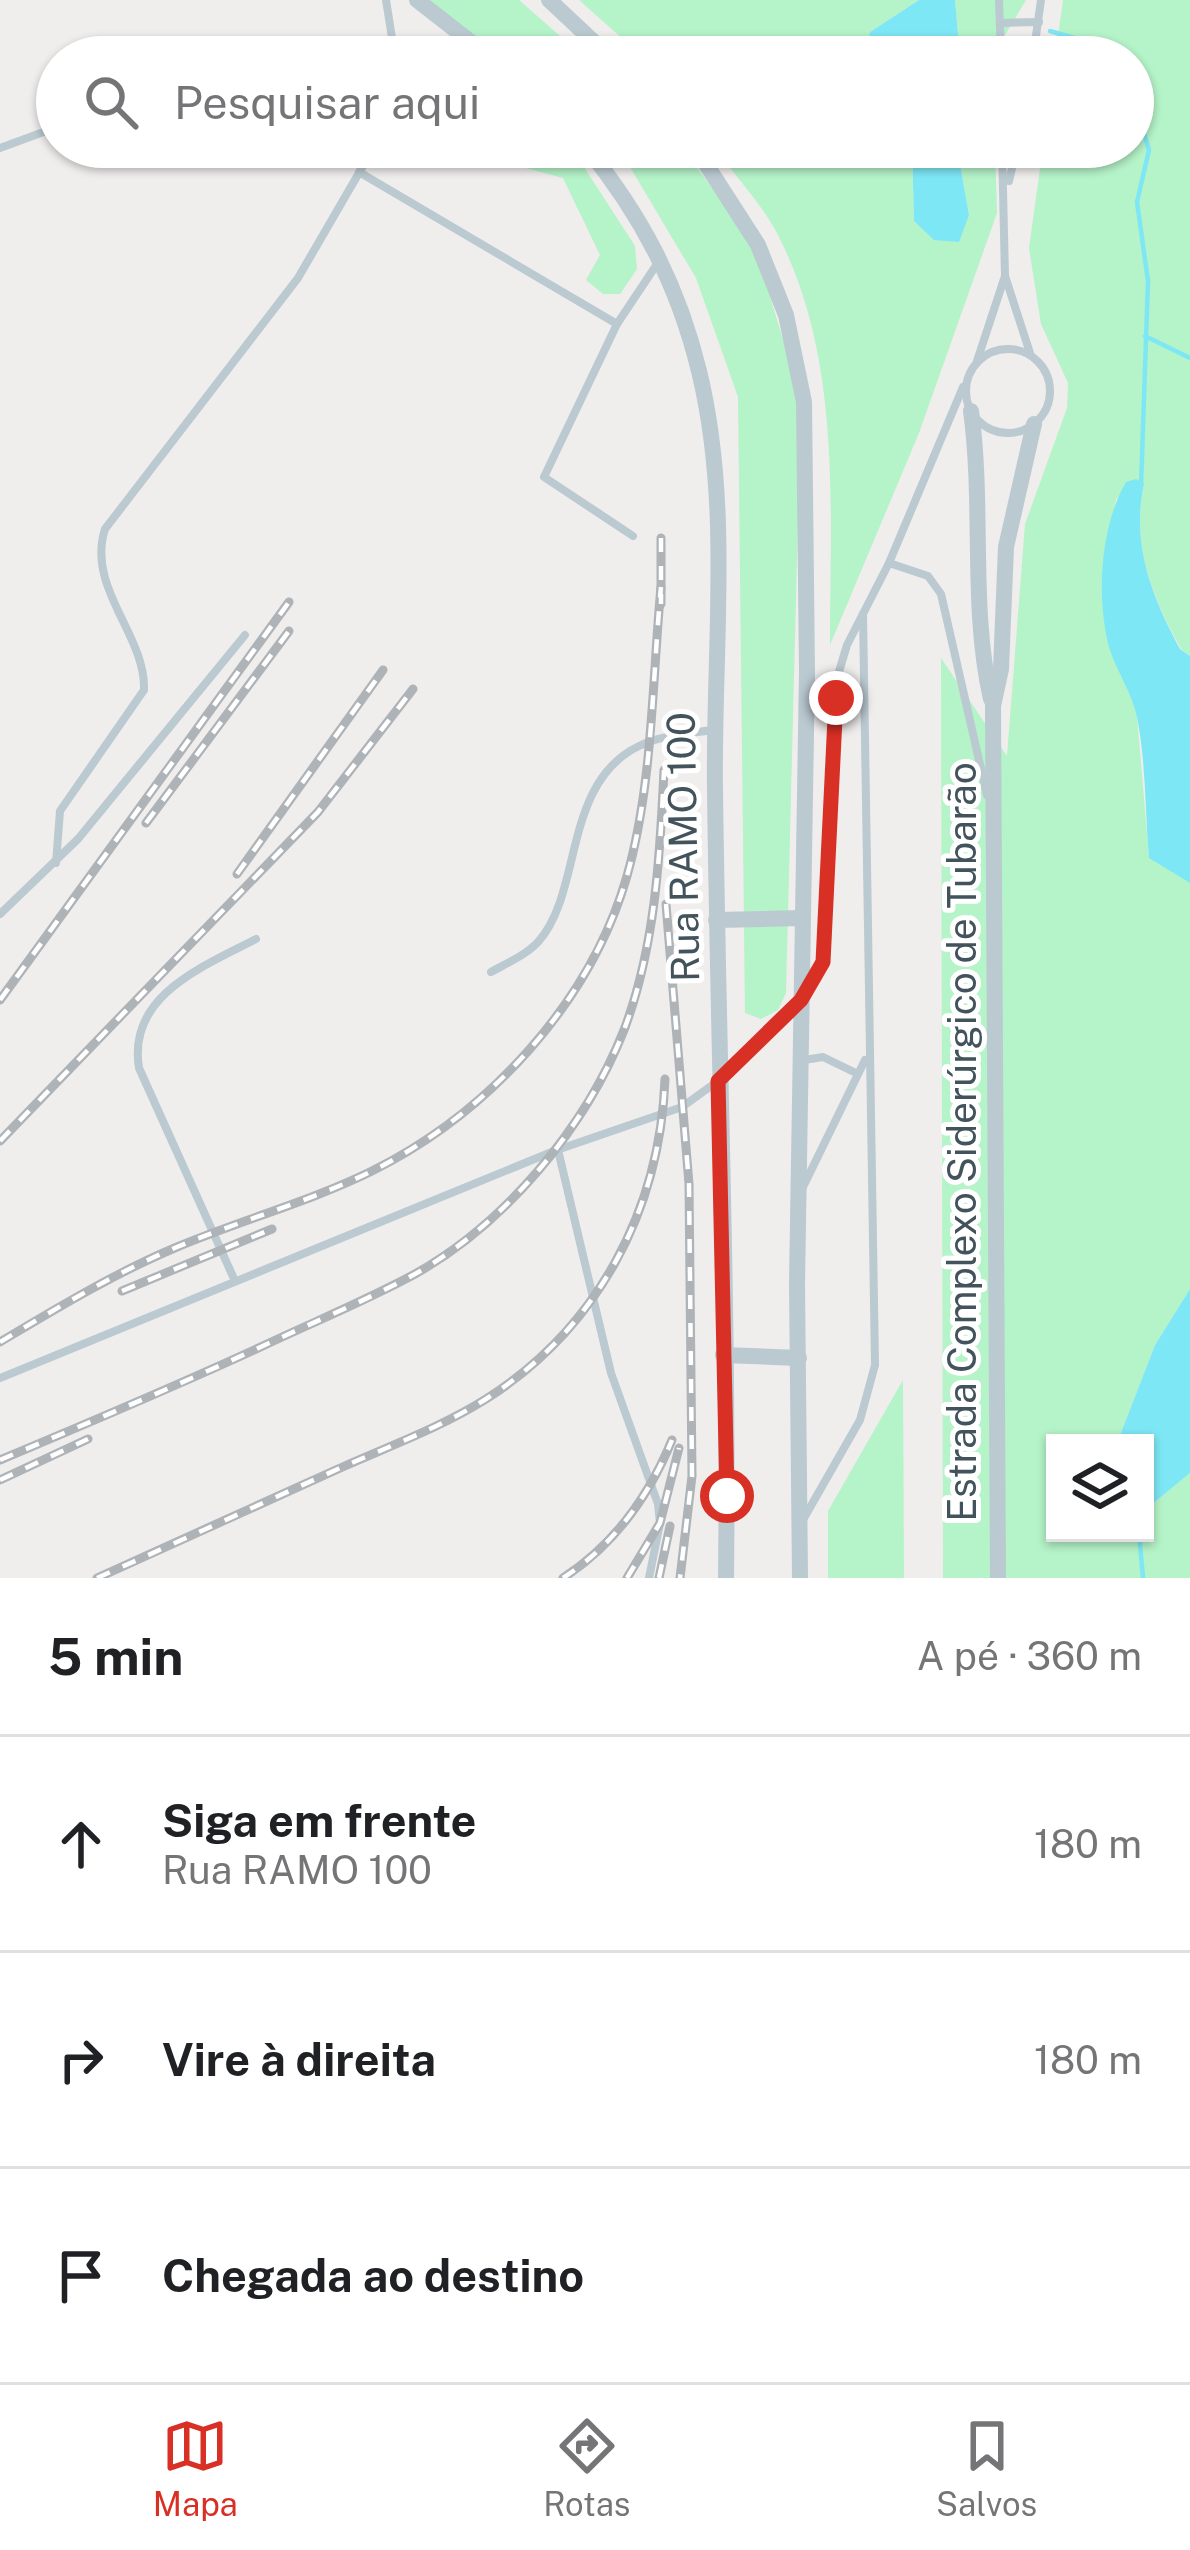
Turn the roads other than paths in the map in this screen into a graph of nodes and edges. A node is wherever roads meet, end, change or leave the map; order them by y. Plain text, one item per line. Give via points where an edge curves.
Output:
1 (386, 0) edge
2 (417, 0) edge
3 (549, 0) edge
4 (999, 0) edge
5 (1041, 0) edge
6 (1039, 22) junction
7 (1001, 23) junction
8 (392, 36) edge
9 (463, 36) edge
10 (588, 36) edge
11 (1001, 36) edge
12 (1037, 36) edge
13 (36, 135) edge
14 (0, 148) edge
15 (361, 168) edge
16 (600, 168) edge
17 (708, 168) edge
18 (1005, 168) edge
19 (1012, 168) edge
20 (359, 172) junction
21 (1007, 188) junction
22 (661, 259) junction
23 (1005, 277) junction
24 (617, 324) junction
25 (1030, 354) junction
26 (977, 361) junction
27 (968, 375) junction
28 (971, 412) junction
29 (1034, 424) junction
30 (633, 536) dead end
31 (889, 563) junction
32 (863, 611) junction
33 (245, 635) dead end
34 (993, 706) junction
35 (714, 730) junction
36 (991, 814) junction
37 (56, 863) junction
38 (0, 914) edge
39 (802, 918) junction
40 (716, 920) junction
41 (256, 939) dead end
42 (491, 972) dead end
43 (801, 1000) junction
44 (866, 1058) junction
45 (801, 1060) junction
46 (858, 1074) junction
47 (718, 1081) junction
48 (558, 1150) junction
49 (800, 1194) junction
50 (235, 1281) junction
51 (722, 1355) junction
52 (799, 1358) junction
53 (0, 1378) edge
54 (800, 1524) junction
55 (649, 1578) edge
56 (726, 1578) edge
57 (800, 1578) edge
58 (998, 1578) edge

1 - 8 lane
2 - 9 street
3 - 10 street
4 - 7 lane
5 - 6 lane
6 - 7 lane
6 - 12 lane
7 - 11 lane
13 - 14 lane
15 - 20 lane
16 - 22 street, Rua RAMO 100
17 - 39 street via 758,245 785,315 804,401
18 - 21 lane, Estrada Complexo Siderúrgico de Tubarão
19 - 21 lane
20 - 24 lane
20 - 37 lane via 298,278 105,529 100,557 144,690 70,791 56,827
21 - 23 lane, Estrada Complexo Siderúrgico de Tubarão
22 - 24 lane
22 - 35 street, Rua RAMO 100 via 687,329 710,433 718,548
23 - 25 lane, Estrada Complexo Siderúrgico de Tubarão
23 - 26 lane, Estrada Complexo Siderúrgico de Tubarão
24 - 30 lane via 544,477
25 - 26 lane via 1002,349
25 - 29 lane, Estrada Complexo Siderúrgico de Tubarão via 1042,365 1050,397
26 - 27 lane, Estrada Complexo Siderúrgico de Tubarão
27 - 28 lane, Estrada Complexo Siderúrgico de Tubarão
27 - 31 lane
28 - 29 lane via 1000,433
28 - 34 street, Estrada Complexo Siderúrgico de Tubarão via 984,667
29 - 34 street, Estrada Complexo Siderúrgico de Tubarão via 1006,548
31 - 32 lane
31 - 36 lane via 928,576 941,594
32 - 43 lane via 838,675 827,941
32 - 44 lane
33 - 37 lane
34 - 36 street, Estrada Complexo Siderúrgico de Tubarão
35 - 40 street, Rua RAMO 100
35 - 42 lane via 661,739 619,758 591,795 548,928
36 - 58 street, Estrada Complexo Siderúrgico de Tubarão
37 - 38 lane
39 - 40 street
39 - 43 street
40 - 47 street, Rua RAMO 100
41 - 50 lane via 152,1005 135,1046
43 - 45 street
43 - 47 lane
44 - 46 lane
44 - 54 lane via 875,1365 860,1420
45 - 46 lane via 823,1058
45 - 49 street
46 - 49 lane
47 - 48 lane via 682,1107
47 - 51 street, Rua RAMO 100
48 - 50 lane
48 - 55 lane via 610,1373 658,1504
49 - 52 street
50 - 53 lane
51 - 52 street
51 - 56 street, Rua RAMO 100
52 - 54 street
54 - 57 street

